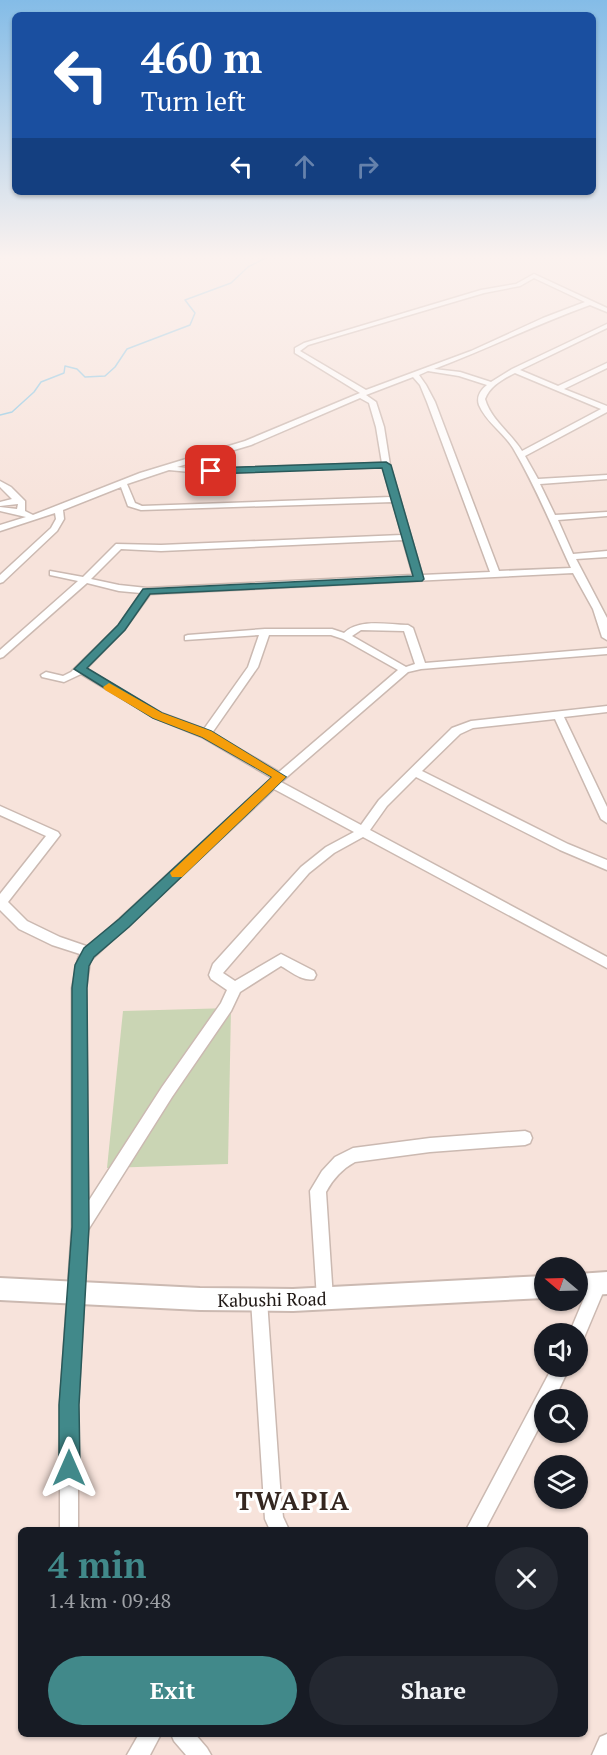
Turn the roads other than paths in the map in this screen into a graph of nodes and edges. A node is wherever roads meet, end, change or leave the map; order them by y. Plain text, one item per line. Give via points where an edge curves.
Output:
1 (320, 340) edge
2 (497, 340) edge
3 (578, 340) edge
4 (607, 365) edge
5 (427, 370) junction
6 (514, 370) junction
7 (415, 375) junction
8 (491, 384) junction
9 (558, 389) junction
10 (363, 394) junction
11 (607, 409) edge
12 (521, 455) junction
13 (386, 465) junction
14 (165, 468) junction
15 (607, 477) edge
16 (535, 482) junction
17 (0, 483) edge
18 (123, 483) junction
19 (395, 499) junction
20 (19, 502) junction
21 (0, 506) edge
22 (59, 508) junction
23 (21, 512) junction
24 (607, 514) edge
25 (32, 517) junction
26 (551, 518) junction
27 (0, 528) edge
28 (406, 537) junction
29 (607, 554) edge
30 (570, 557) junction
31 (576, 570) junction
32 (53, 573) dead end
33 (496, 575) junction
34 (418, 579) junction
35 (0, 580) edge
36 (84, 580) junction
37 (147, 591) junction
38 (607, 600) edge
39 (596, 601) junction
40 (265, 632) junction
41 (346, 636) junction
42 (607, 637) edge
43 (188, 638) dead end
44 (607, 651) edge
45 (0, 655) edge
46 (421, 666) junction
47 (79, 669) junction
48 (405, 670) junction
49 (46, 675) dead end
50 (607, 709) edge
51 (558, 715) junction
52 (206, 734) junction
53 (416, 772) junction
54 (277, 780) junction
55 (0, 810) edge
56 (607, 819) edge
57 (363, 832) junction
58 (607, 866) edge
59 (1, 902) edge
60 (89, 952) junction
61 (607, 963) edge
62 (309, 975) dead end
63 (235, 988) junction
64 (525, 1138) dead end
65 (80, 1227) junction
66 (595, 1284) edge
67 (534, 1288) edge
68 (0, 1289) edge
69 (78, 1292) junction
70 (324, 1299) junction
71 (260, 1300) junction
72 (581, 1323) edge
73 (534, 1420) edge
74 (69, 1527) edge
75 (278, 1527) edge
76 (477, 1527) edge
77 (149, 1737) edge
78 (184, 1737) edge
79 (607, 1744) edge
80 (138, 1755) edge
81 (200, 1755) edge
82 (603, 1755) edge

1 - 10 street via 297,352
2 - 5 street
3 - 6 street
4 - 9 street
5 - 7 street
5 - 8 street via 460,374
6 - 8 street
6 - 9 street
7 - 10 street
7 - 33 street via 430,402
8 - 12 street via 482,396 482,404
9 - 11 street
10 - 13 street via 372,402
10 - 14 street via 248,443
11 - 12 street
12 - 16 street
13 - 14 street via 201,471
13 - 19 street
14 - 18 street
15 - 16 street
16 - 26 street
17 - 20 street
18 - 19 street via 131,504 141,508
18 - 22 street
19 - 28 street
20 - 21 street
20 - 23 street
21 - 23 street
22 - 25 street
22 - 35 street via 60,519 54,529
23 - 25 street
24 - 26 street
25 - 27 street
26 - 30 street
28 - 34 street
28 - 36 street via 161,548 119,546
29 - 30 street
30 - 31 street
31 - 33 street
31 - 39 street
32 - 36 street
33 - 34 street
34 - 37 street
36 - 37 street
36 - 45 street
37 - 47 street via 122,628
38 - 39 street
39 - 42 street
40 - 41 street via 332,632
40 - 43 street
40 - 52 street via 253,667
41 - 46 street via 360,627 408,628
41 - 48 street
44 - 46 street
46 - 48 street
47 - 49 street via 67,678
47 - 52 street via 158,715
48 - 54 street
50 - 51 street
51 - 53 street via 463,727
51 - 56 street
52 - 54 street
53 - 57 street via 383,803
53 - 58 street
54 - 57 street
54 - 60 street
55 - 59 street via 54,835
57 - 61 street
57 - 63 street via 330,850 305,870 218,968 216,975
59 - 60 street via 23,925
60 - 65 street via 82,965 79,988
62 - 63 street via 285,960 277,960
63 - 65 street
64 - 70 street via 362,1153 340,1162 318,1191
65 - 69 street
66 - 72 street
67 - 70 main road, Kabushi Road
68 - 69 main road, Kabushi Road
69 - 71 main road, Kabushi Road
69 - 74 street via 69,1405
70 - 71 main road, Kabushi Road
71 - 75 street via 272,1500
73 - 76 street
77 - 80 street
78 - 81 street
79 - 82 street

